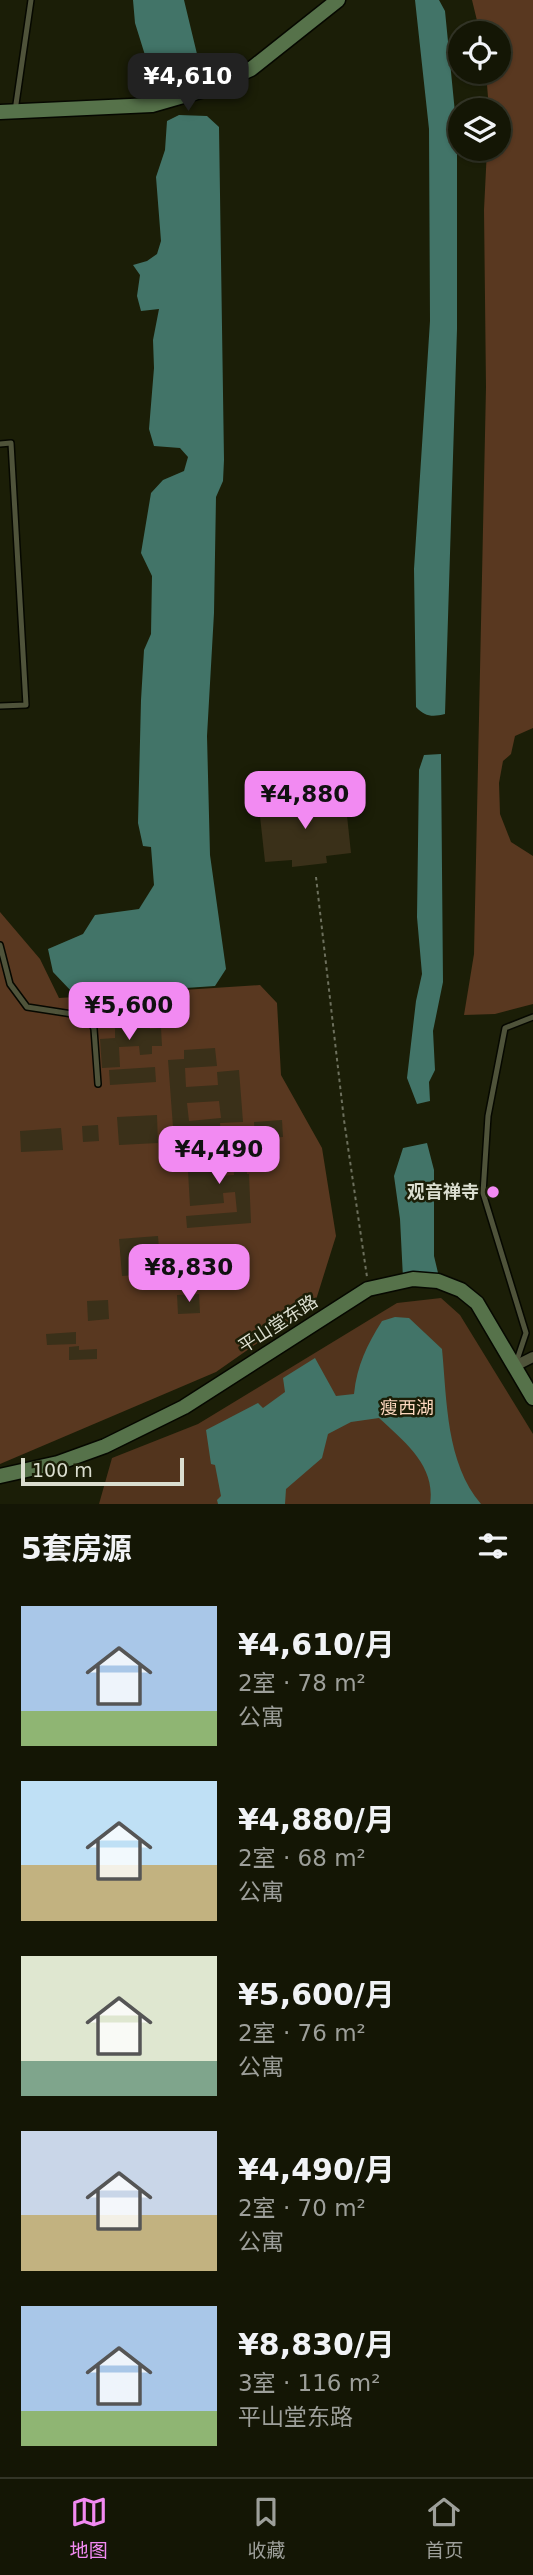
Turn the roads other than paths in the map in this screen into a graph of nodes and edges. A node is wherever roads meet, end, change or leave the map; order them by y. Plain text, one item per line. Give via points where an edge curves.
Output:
1 (31, 0) edge
2 (338, 0) edge
3 (7, 112) edge
4 (0, 444) edge
5 (0, 706) edge
6 (0, 945) edge
7 (533, 1017) edge
8 (98, 1084) dead end
9 (533, 1357) edge
10 (515, 1366) junction
11 (533, 1398) edge
12 (0, 1476) edge

1 - 3 lane
2 - 3 street via 251,69 204,90 152,105
4 - 5 lane via 11,443 26,705
6 - 8 lane via 10,984 27,1007 85,1016 91,1021
7 - 10 lane via 505,1028 488,1116 483,1193 526,1333
9 - 10 street
10 - 11 street, 平山堂东路
10 - 12 street, 平山堂东路 via 477,1303 438,1281 413,1279 368,1289 184,1407 106,1446

